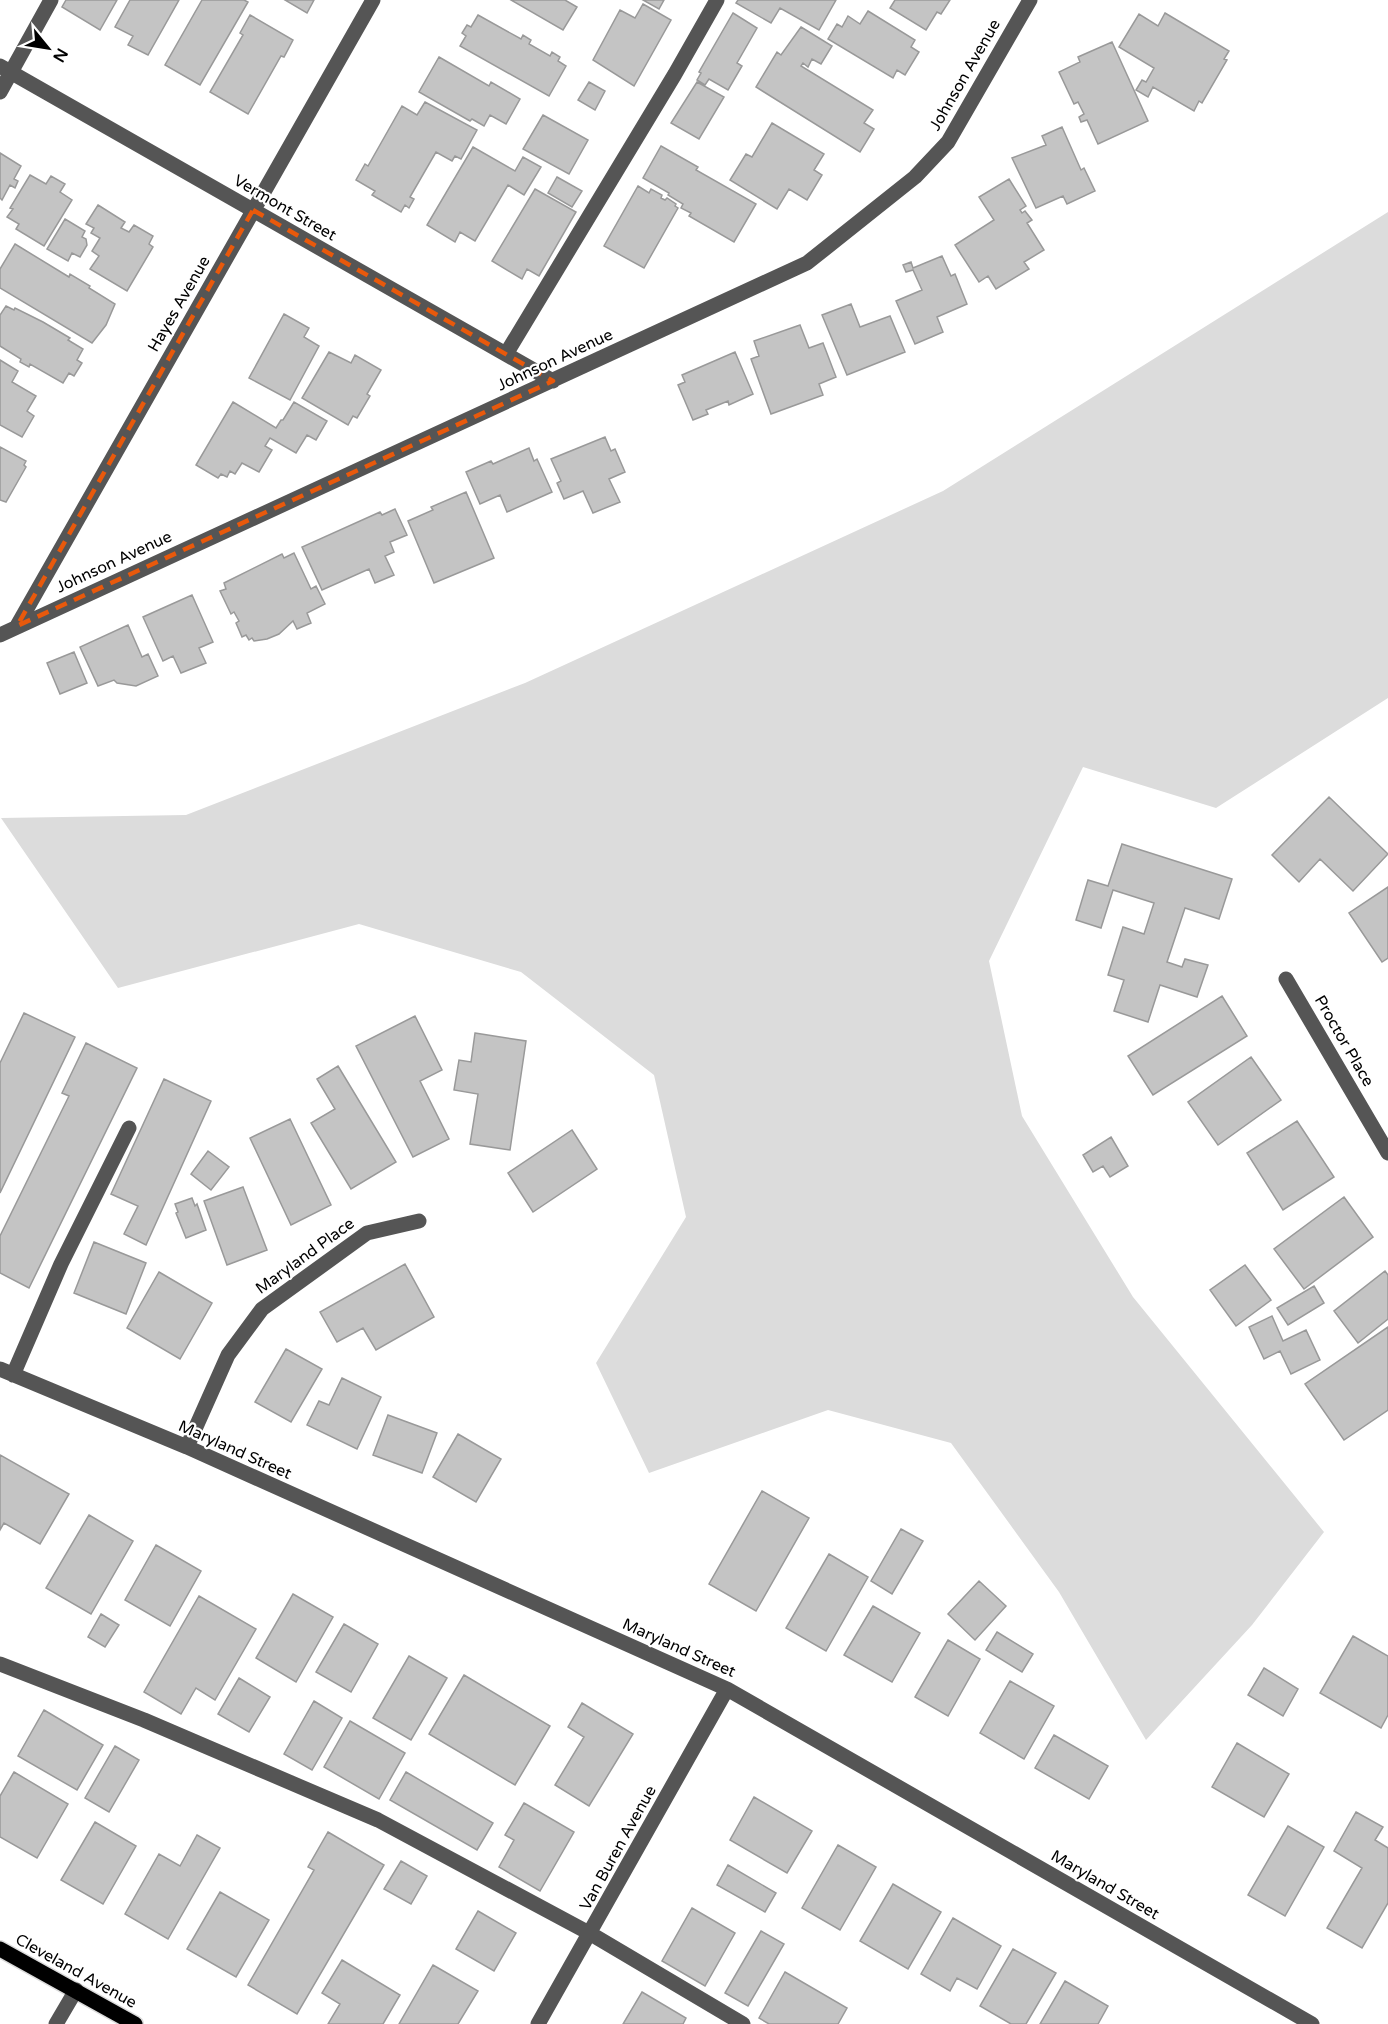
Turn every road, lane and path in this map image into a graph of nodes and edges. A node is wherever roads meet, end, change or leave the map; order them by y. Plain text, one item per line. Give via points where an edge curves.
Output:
1 (51, 0) edge
2 (373, 0) edge
3 (717, 0) edge
4 (1030, 0) edge
5 (6, 69) edge
6 (0, 92) edge
7 (253, 210) junction
8 (506, 354) junction
9 (553, 381) junction
10 (17, 626) junction
11 (0, 635) edge
12 (1286, 979) dead end
13 (129, 1128) dead end
14 (1388, 1153) edge
15 (419, 1221) dead end
16 (6, 1372) edge
17 (187, 1447) junction
18 (0, 1664) edge
19 (728, 1689) junction
20 (591, 1934) junction
21 (0, 1949) edge
22 (76, 1990) junction
23 (56, 2024) edge
24 (135, 2024) edge
25 (538, 2024) edge
26 (743, 2024) edge
27 (1312, 2024) edge

1 - 5 street
2 - 7 street, Hayes Avenue
3 - 8 street
4 - 9 street, Johnson Avenue via 948,142 915,177 807,263
5 - 6 street
5 - 7 street, Vermont Street
7 - 8 street, Vermont Street
7 - 10 street, Hayes Avenue
8 - 9 street, Vermont Street
9 - 10 street, Johnson Avenue
10 - 11 street, Johnson Avenue
12 - 14 street, Proctor Place
13 - 16 street
15 - 17 street, Maryland Place via 367,1233 262,1309 228,1355
16 - 17 street, Maryland Street
17 - 19 street, Maryland Street
18 - 20 street via 144,1720 378,1820
19 - 20 street, Van Buren Avenue
19 - 27 street, Maryland Street
20 - 25 street, Van Buren Avenue
20 - 26 street
21 - 22 main road, Cleveland Avenue
22 - 23 street
22 - 24 main road, Cleveland Avenue

